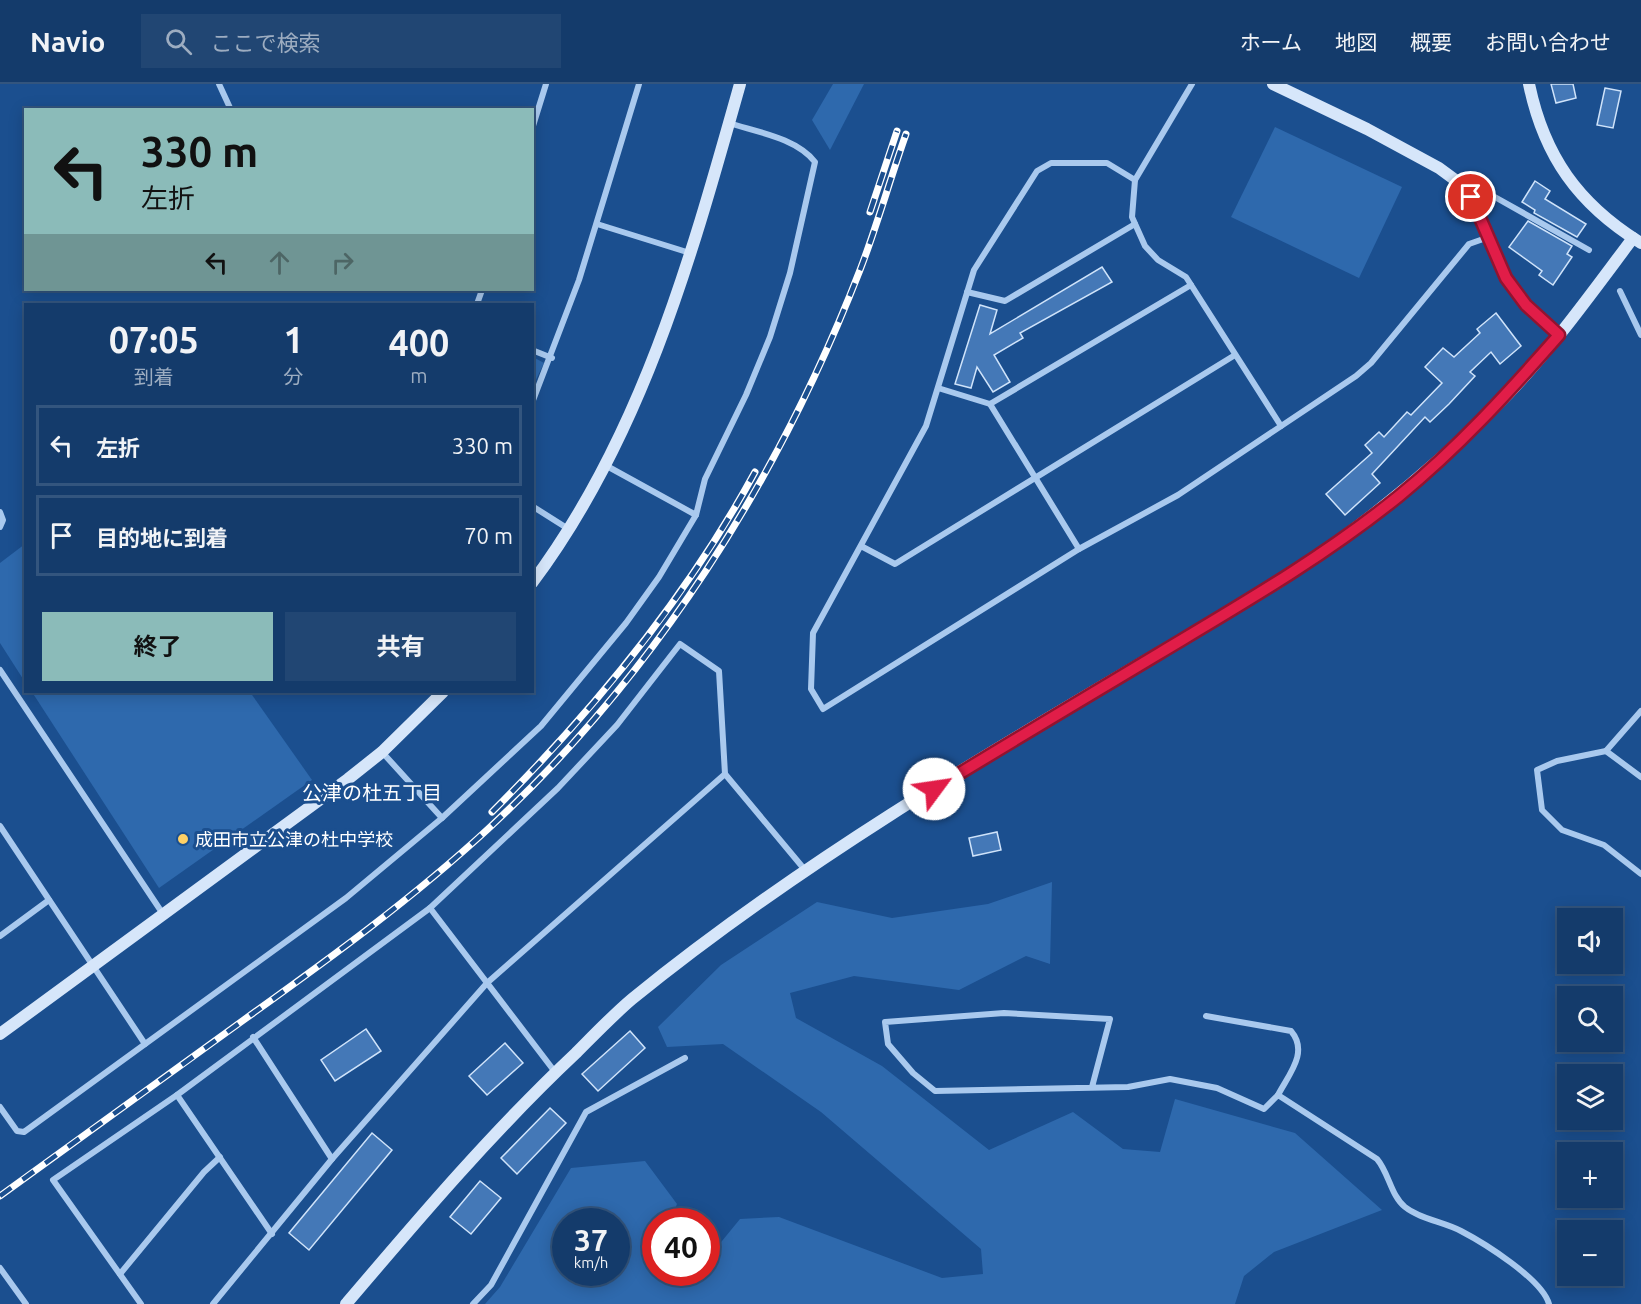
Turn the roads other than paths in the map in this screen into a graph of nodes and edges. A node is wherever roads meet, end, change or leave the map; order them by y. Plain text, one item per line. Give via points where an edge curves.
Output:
1 (219, 84) edge
2 (546, 84) edge
3 (639, 84) edge
4 (740, 84) edge
5 (1192, 84) edge
6 (1273, 84) edge
7 (1529, 84) edge
8 (230, 108) edge
9 (534, 123) edge
10 (729, 123) junction
11 (1135, 180) junction
12 (1471, 197) junction
13 (597, 224) junction
14 (1135, 224) junction
15 (1490, 236) junction
16 (1637, 240) edge
17 (1589, 250) dead end
18 (690, 253) junction
19 (1191, 285) junction
20 (1620, 291) dead end
21 (968, 292) junction
22 (1559, 335) junction
23 (1641, 335) edge
24 (534, 351) edge
25 (1235, 354) junction
26 (552, 358) junction
27 (938, 388) junction
28 (534, 398) edge
29 (990, 404) junction
30 (1281, 426) junction
31 (605, 465) junction
32 (1035, 478) junction
33 (534, 507) edge
34 (0, 512) edge
35 (696, 515) junction
36 (0, 527) edge
37 (570, 530) junction
38 (861, 546) junction
39 (1079, 549) junction
40 (534, 580) edge
41 (0, 670) edge
42 (442, 693) edge
43 (1641, 711) edge
44 (1606, 751) junction
45 (382, 752) junction
46 (725, 774) junction
47 (1641, 777) edge
48 (442, 818) junction
49 (0, 826) edge
50 (805, 870) junction
51 (1641, 874) edge
52 (50, 900) junction
53 (430, 908) junction
54 (164, 916) junction
55 (0, 936) edge
56 (94, 966) junction
57 (487, 983) junction
58 (1206, 1016) dead end
59 (0, 1034) edge
60 (253, 1037) junction
61 (145, 1044) junction
62 (685, 1058) dead end
63 (555, 1072) junction
64 (1092, 1087) junction
65 (177, 1095) junction
66 (1278, 1095) junction
67 (0, 1107) edge
68 (220, 1157) junction
69 (332, 1159) junction
70 (272, 1234) junction
71 (0, 1268) edge
72 (120, 1274) junction
73 (26, 1304) edge
74 (141, 1304) edge
75 (213, 1304) edge
76 (346, 1304) edge
77 (473, 1304) edge
78 (1549, 1304) edge

1 - 8 street
2 - 9 street
3 - 13 street
4 - 10 street
5 - 11 street
6 - 12 street via 1439,168
7 - 16 street via 1541,131 1565,176 1586,199
10 - 18 street
10 - 35 street via 792,144 815,162 790,273 770,337 705,479
11 - 14 street
11 - 21 street via 1107,163 1051,163 1037,171 974,270
12 - 15 street
12 - 17 street via 1494,196
13 - 18 street
13 - 26 street
14 - 19 street via 1145,246
14 - 21 street via 1005,301
15 - 22 street via 1506,278 1526,305
15 - 30 street via 1468,244 1371,363
16 - 22 street
18 - 31 street via 630,420
19 - 25 street
19 - 29 street
20 - 23 street
21 - 27 street
22 - 50 street via 1509,393 1454,447 1400,496 1338,543
24 - 26 street
25 - 30 street
25 - 32 street
26 - 28 street
27 - 29 street
27 - 38 street via 926,426
29 - 32 street
30 - 39 street via 1178,495
31 - 35 street
31 - 37 street
32 - 38 street via 895,564
32 - 39 street
33 - 37 street
34 - 36 street
35 - 48 street via 626,622 540,726
37 - 40 street
38 - 39 street via 813,633 811,689 823,709
41 - 54 street
42 - 45 street
43 - 44 street
44 - 47 street
44 - 51 street via 1557,761 1537,770 1542,810 1562,830 1604,845
45 - 48 street
45 - 54 street
46 - 50 street
46 - 53 street via 719,671 680,644 617,725 558,788
46 - 57 street
48 - 61 street via 346,898
49 - 52 street
50 - 63 street via 630,1001
52 - 55 street
52 - 56 street
53 - 57 street
53 - 60 street
54 - 56 street
56 - 59 street
56 - 61 street
57 - 63 street
57 - 69 street
58 - 66 street via 1291,1031 1299,1040 1300,1053
60 - 65 street
60 - 69 street
61 - 67 street via 24,1132 17,1131
62 - 77 street via 586,1112 491,1285
63 - 76 street via 462,1167
64 - 64 street via 935,1091 888,1044 885,1022 1004,1013 1110,1019
64 - 66 street via 1128,1087 1170,1079 1216,1088 1264,1109
65 - 68 street
65 - 72 street via 52,1180
66 - 78 street via 1377,1159 1406,1208 1460,1230 1499,1255 1529,1278 1547,1296
68 - 70 street
68 - 72 street
69 - 70 street
70 - 75 street
71 - 73 street
72 - 74 street

